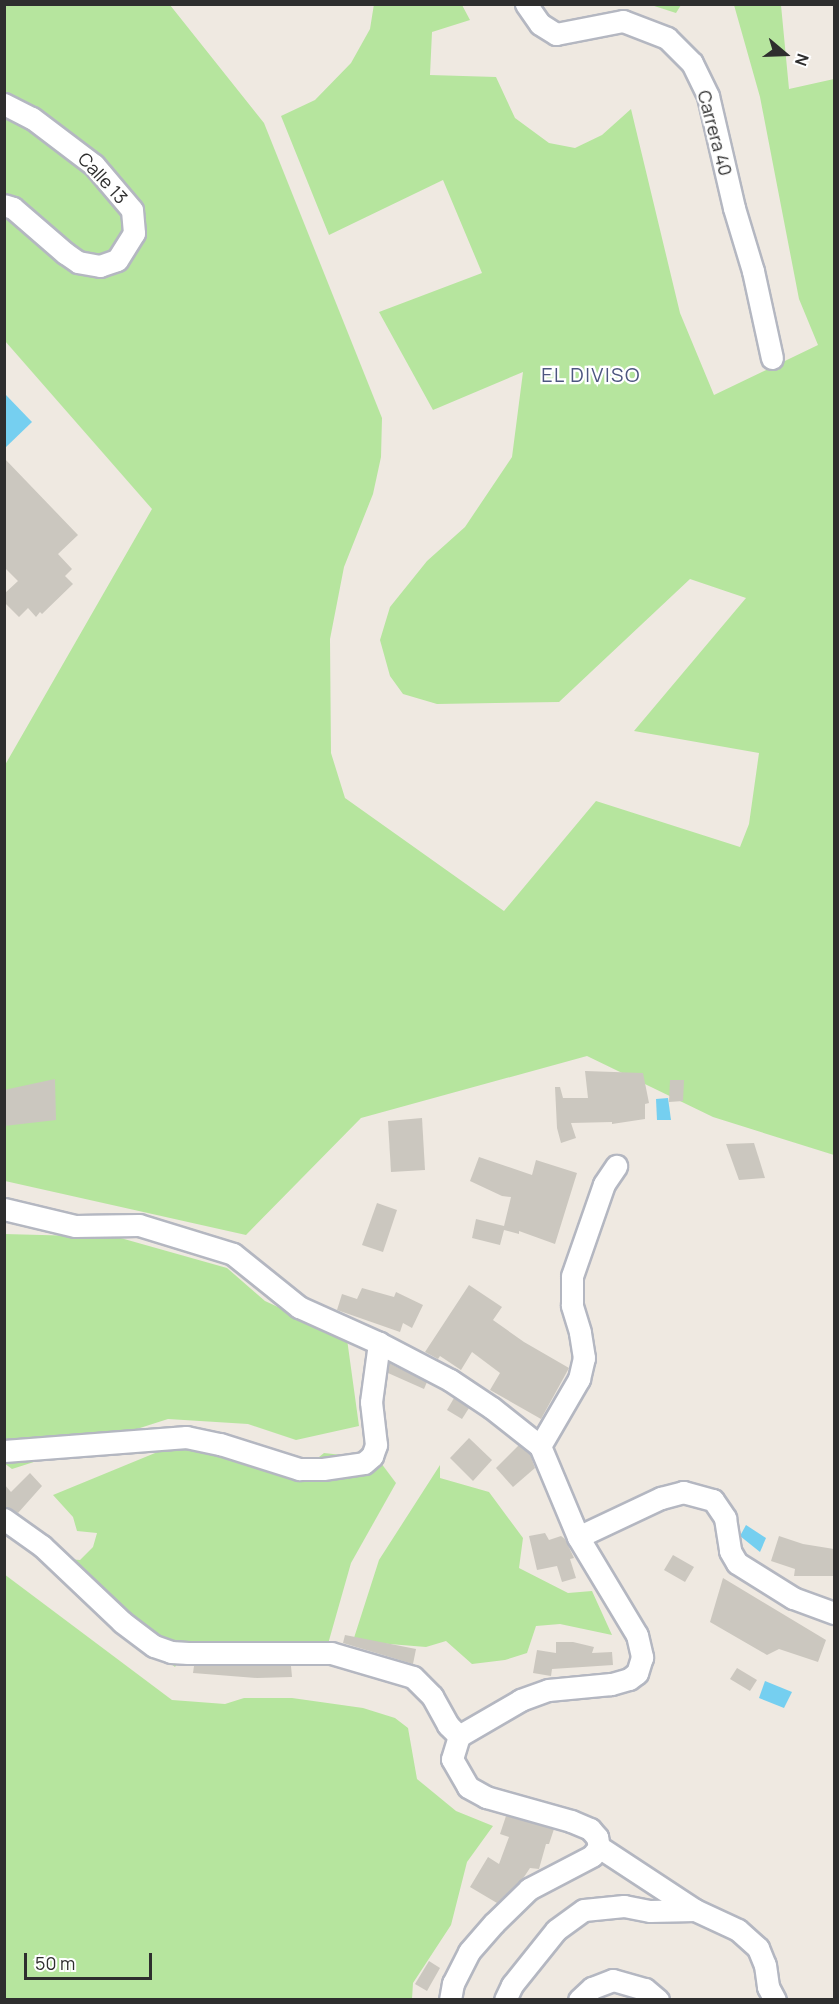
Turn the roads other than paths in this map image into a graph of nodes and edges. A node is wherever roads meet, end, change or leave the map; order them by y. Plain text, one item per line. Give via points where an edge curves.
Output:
1 (526, 4) edge
2 (4, 104) edge
3 (4, 205) edge
4 (772, 358) dead end
5 (616, 1166) dead end
6 (4, 1209) edge
7 (379, 1343) junction
8 (540, 1446) junction
9 (4, 1451) edge
10 (4, 1519) edge
11 (578, 1537) junction
12 (834, 1613) edge
13 (459, 1736) junction
14 (599, 1847) junction
15 (695, 1910) junction
16 (450, 2000) edge
17 (505, 2000) edge
18 (579, 2000) edge
19 (658, 2000) edge
20 (775, 2000) edge

1 - 4 street, Carrera 40 via 540,24 556,34 623,21 667,38 692,63 708,96
2 - 3 street, Calle 13 via 32,118 94,165 132,210 134,233 117,260 100,266 78,262 13,208
5 - 8 street via 604,1184 572,1276 572,1305 584,1358 579,1379
6 - 7 street via 75,1226 139,1225 233,1254 299,1307
7 - 8 street via 450,1380
7 - 9 street via 370,1402 376,1445 364,1463 299,1469 186,1437
8 - 11 street
10 - 13 street via 42,1546 122,1622 154,1646 188,1653 332,1653 413,1677 432,1696 452,1732
11 - 12 street via 661,1498 683,1492 703,1497 713,1500 725,1518 730,1551 737,1563 793,1598
11 - 13 street via 637,1635 642,1657 637,1673 611,1684 548,1690 521,1700
13 - 14 street via 452,1759 468,1787 486,1797 590,1829
14 - 15 street
14 - 16 street via 592,1856 529,1889 494,1923 469,1952 453,1983
15 - 17 street via 650,1911 624,1906 584,1910 556,1930 512,1985
15 - 20 street via 738,1930 759,1948
18 - 19 street via 591,1988 613,1980 645,1989

